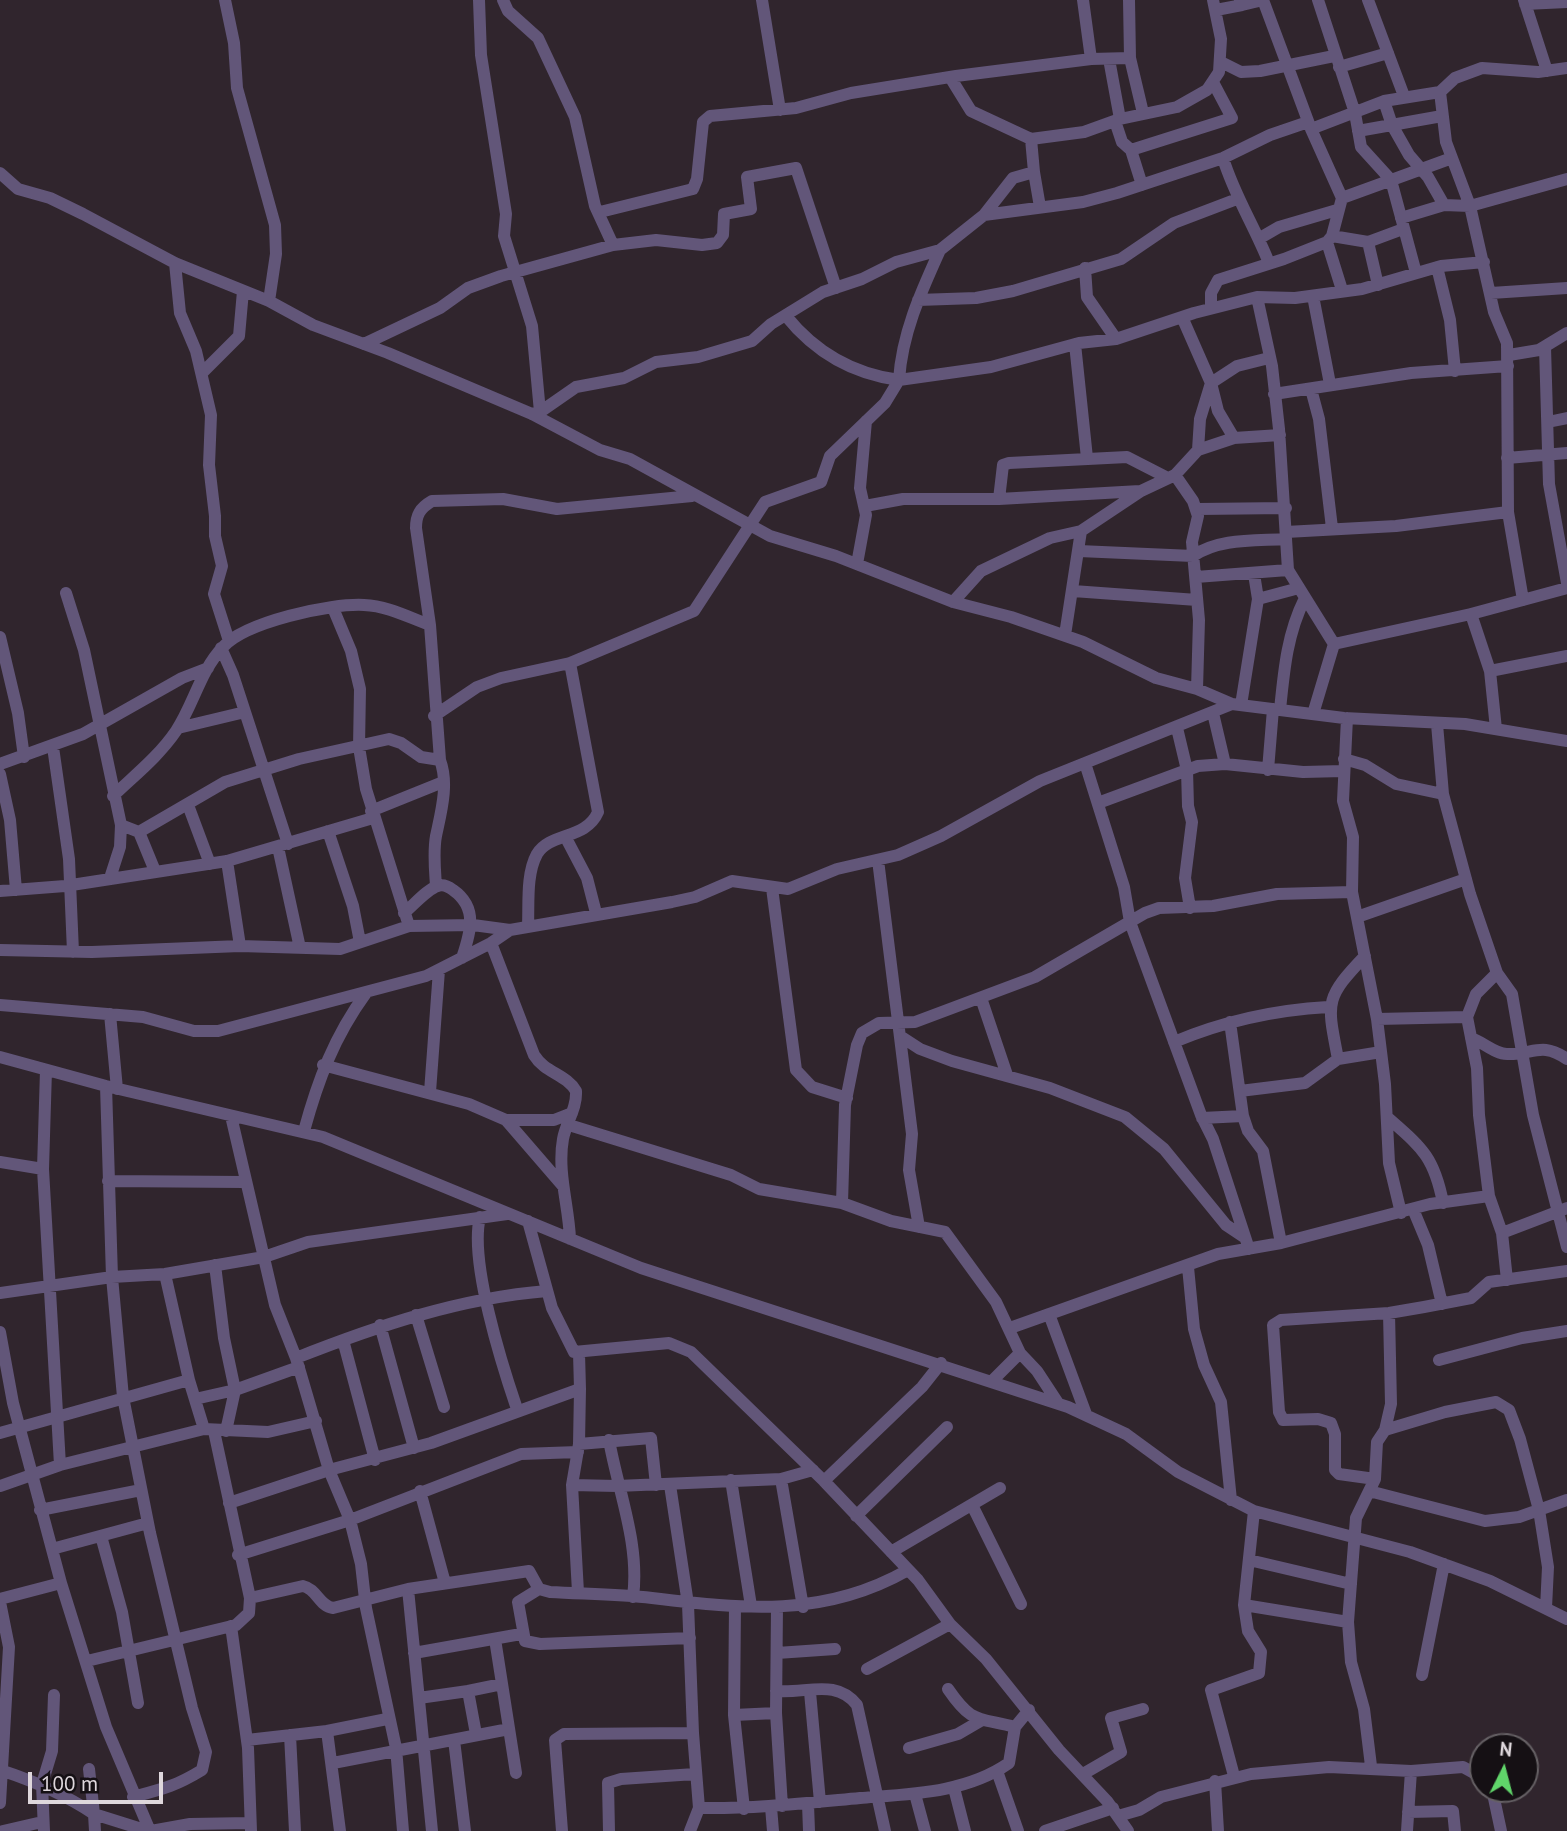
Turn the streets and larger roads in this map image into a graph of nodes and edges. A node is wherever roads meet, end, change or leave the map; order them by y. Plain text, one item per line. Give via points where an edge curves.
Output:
1 (225, 0) edge
2 (479, 0) edge
3 (503, 0) edge
4 (762, 0) edge
5 (1083, 0) edge
6 (1129, 0) edge
7 (1263, 0) edge
8 (1318, 0) edge
9 (1368, 0) edge
10 (1241, 2) edge
11 (1525, 2) edge
12 (1567, 2) edge
13 (1215, 5) edge
14 (1388, 53) junction
15 (1130, 58) junction
16 (1091, 59) junction
17 (1109, 60) junction
18 (1337, 61) junction
19 (1221, 62) junction
20 (1287, 68) junction
21 (1567, 68) edge
22 (1547, 71) junction
23 (950, 77) junction
24 (1214, 84) junction
25 (1440, 92) junction
26 (1404, 96) junction
27 (1384, 101) junction
28 (780, 110) junction
29 (1143, 113) junction
30 (1355, 113) junction
31 (1442, 116) junction
32 (1117, 120) junction
33 (1392, 125) junction
34 (1309, 126) junction
35 (1358, 131) junction
36 (1031, 139) junction
37 (1131, 149) junction
38 (1223, 158) junction
39 (1452, 158) junction
40 (1420, 168) junction
41 (1034, 172) junction
42 (0, 173) edge
43 (1567, 179) edge
44 (1391, 180) junction
45 (1142, 185) junction
46 (1237, 199) junction
47 (1340, 204) junction
48 (1444, 205) junction
49 (1470, 206) junction
50 (1040, 207) junction
51 (600, 212) junction
52 (985, 215) junction
53 (1402, 224) junction
54 (1260, 237) junction
55 (1329, 239) junction
56 (1368, 242) junction
57 (613, 245) junction
58 (940, 250) junction
59 (1484, 262) junction
60 (175, 263) junction
61 (1269, 263) junction
62 (1437, 267) junction
63 (1086, 268) junction
64 (517, 273) junction
65 (1416, 273) junction
66 (1378, 285) junction
67 (835, 288) junction
68 (1567, 288) edge
69 (1342, 290) junction
70 (243, 291) junction
71 (1491, 293) junction
72 (1313, 296) junction
73 (1257, 297) junction
74 (918, 300) junction
75 (269, 301) junction
76 (1211, 308) junction
77 (786, 316) junction
78 (1182, 317) junction
79 (1567, 332) edge
80 (1116, 339) junction
81 (364, 344) junction
82 (1075, 344) junction
83 (1545, 346) junction
84 (1269, 358) junction
85 (1508, 360) junction
86 (1455, 370) junction
87 (202, 373) junction
88 (899, 380) junction
89 (1211, 383) junction
90 (1329, 384) junction
91 (1311, 389) junction
92 (1274, 394) junction
93 (536, 413) junction
94 (1567, 418) edge
95 (866, 421) junction
96 (1548, 422) junction
97 (1280, 435) junction
98 (1234, 438) junction
99 (1198, 450) junction
100 (1543, 452) junction
101 (1567, 453) edge
102 (1087, 458) junction
103 (1507, 458) junction
104 (1172, 476) junction
105 (1141, 491) junction
106 (692, 496) junction
107 (999, 499) junction
108 (864, 506) junction
109 (1286, 508) junction
110 (1198, 509) junction
111 (1508, 512) junction
112 (751, 523) junction
113 (1332, 528) junction
114 (1081, 531) junction
115 (1286, 536) junction
116 (1079, 551) junction
117 (1192, 556) junction
118 (857, 564) junction
119 (1288, 570) junction
120 (1254, 574) junction
121 (1196, 577) junction
122 (1567, 585) edge
123 (1073, 591) junction
124 (66, 593) dead end
125 (1302, 593) junction
126 (1258, 599) junction
127 (1197, 600) junction
128 (1523, 600) junction
129 (953, 601) junction
130 (333, 608) junction
131 (1471, 614) junction
132 (430, 625) junction
133 (1065, 635) junction
134 (0, 637) edge
135 (1334, 644) junction
136 (225, 645) junction
137 (2, 651) edge
138 (1567, 656) edge
139 (570, 663) junction
140 (208, 668) junction
141 (1490, 671) junction
142 (1197, 689) junction
143 (1236, 705) junction
144 (1276, 709) junction
145 (245, 712) junction
146 (1213, 713) junction
147 (1313, 714) junction
148 (435, 716) junction
149 (1347, 718) junction
150 (1437, 724) junction
151 (98, 727) junction
152 (178, 728) junction
153 (1177, 728) junction
154 (1496, 729) junction
155 (1567, 741) edge
156 (53, 747) junction
157 (359, 747) junction
158 (24, 757) junction
159 (440, 760) junction
160 (1085, 763) junction
161 (0, 764) edge
162 (1225, 764) junction
163 (1344, 765) junction
164 (262, 769) junction
165 (1187, 770) junction
166 (1268, 770) junction
167 (0, 774) edge
168 (443, 782) junction
169 (1443, 794) junction
170 (113, 796) junction
171 (1098, 803) junction
172 (188, 805) junction
173 (372, 814) junction
174 (121, 825) junction
175 (328, 831) junction
176 (139, 832) junction
177 (566, 838) junction
178 (283, 846) junction
179 (878, 860) junction
180 (227, 861) junction
181 (210, 864) junction
182 (155, 871) junction
183 (110, 878) junction
184 (1465, 879) junction
185 (71, 885) junction
186 (436, 886) junction
187 (772, 888) junction
188 (16, 890) junction
189 (0, 891) edge
190 (1352, 892) junction
191 (1189, 908) junction
192 (404, 913) junction
193 (596, 913) junction
194 (1357, 917) junction
195 (1130, 922) junction
196 (473, 925) junction
197 (528, 925) junction
198 (409, 926) junction
199 (510, 930) junction
200 (360, 942) junction
201 (491, 943) junction
202 (240, 946) junction
203 (300, 948) junction
204 (0, 950) edge
205 (73, 952) junction
206 (1365, 956) junction
207 (462, 958) junction
208 (439, 970) junction
209 (1497, 973) junction
210 (366, 993) junction
211 (981, 998) junction
212 (0, 1005) edge
213 (1328, 1007) junction
214 (110, 1014) junction
215 (1467, 1017) junction
216 (1377, 1019) junction
217 (1230, 1022) junction
218 (899, 1030) junction
219 (1471, 1038) junction
220 (1174, 1042) junction
221 (1381, 1052) junction
222 (1520, 1052) junction
223 (0, 1057) edge
224 (1338, 1059) junction
225 (1567, 1059) edge
226 (323, 1065) junction
227 (46, 1070) junction
228 (1007, 1074) junction
229 (111, 1088) junction
230 (1240, 1091) junction
231 (430, 1093) junction
232 (847, 1098) junction
233 (231, 1116) junction
234 (1243, 1116) junction
235 (1387, 1117) junction
236 (1202, 1118) junction
237 (570, 1119) junction
238 (506, 1120) junction
239 (554, 1120) junction
240 (304, 1131) junction
241 (563, 1139) junction
242 (0, 1162) edge
243 (43, 1169) junction
244 (108, 1181) junction
245 (244, 1182) junction
246 (563, 1186) junction
247 (1489, 1196) junction
248 (842, 1203) junction
249 (1443, 1203) junction
250 (1563, 1209) edge
251 (1407, 1211) junction
252 (509, 1213) junction
253 (480, 1217) junction
254 (528, 1221) junction
255 (919, 1227) junction
256 (1502, 1233) junction
257 (570, 1239) junction
258 (1247, 1243) junction
259 (1281, 1243) junction
260 (1567, 1247) edge
261 (264, 1257) junction
262 (1506, 1258) junction
263 (215, 1265) junction
264 (1188, 1267) junction
265 (1567, 1271) edge
266 (165, 1274) junction
267 (1528, 1276) junction
268 (112, 1277) junction
269 (1507, 1280) junction
270 (1489, 1282) junction
271 (50, 1286) junction
272 (547, 1291) junction
273 (0, 1293) edge
274 (488, 1300) junction
275 (1442, 1304) junction
276 (1389, 1313) junction
277 (1049, 1314) junction
278 (416, 1315) junction
279 (380, 1325) junction
280 (1010, 1328) junction
281 (1567, 1331) edge
282 (0, 1332) edge
283 (343, 1340) junction
284 (579, 1353) junction
285 (1020, 1353) junction
286 (1439, 1360) dead end
287 (298, 1363) junction
288 (941, 1363) junction
289 (189, 1380) junction
290 (992, 1381) junction
291 (580, 1389) junction
292 (235, 1390) junction
293 (123, 1397) junction
294 (195, 1399) junction
295 (1058, 1403) junction
296 (444, 1407) dead end
297 (517, 1409) junction
298 (1086, 1414) junction
299 (56, 1417) junction
300 (316, 1421) junction
301 (947, 1427) dead end
302 (20, 1428) junction
303 (215, 1430) junction
304 (1385, 1430) junction
305 (0, 1433) edge
306 (609, 1440) junction
307 (132, 1448) junction
308 (414, 1448) junction
309 (579, 1448) junction
310 (375, 1460) junction
311 (60, 1465) junction
312 (329, 1470) junction
313 (813, 1470) junction
314 (32, 1475) junction
315 (781, 1479) junction
316 (1375, 1479) junction
317 (731, 1480) junction
318 (824, 1481) junction
319 (572, 1485) junction
320 (663, 1485) junction
321 (0, 1486) edge
322 (617, 1486) junction
323 (1000, 1488) dead end
324 (141, 1490) junction
325 (420, 1491) junction
326 (1369, 1492) junction
327 (1231, 1500) junction
328 (1567, 1500) edge
329 (229, 1503) junction
330 (972, 1505) junction
331 (40, 1510) junction
332 (1539, 1510) junction
333 (1254, 1511) junction
334 (856, 1516) junction
335 (350, 1520) junction
336 (148, 1523) junction
337 (1354, 1535) junction
338 (101, 1536) junction
339 (52, 1549) junction
340 (891, 1552) junction
341 (238, 1555) junction
342 (1249, 1560) junction
343 (1444, 1564) junction
344 (908, 1570) junction
345 (61, 1583) junction
346 (445, 1583) junction
347 (1351, 1584) junction
348 (408, 1589) junction
349 (539, 1589) junction
350 (578, 1592) junction
351 (633, 1597) junction
352 (250, 1598) junction
353 (0, 1600) edge
354 (365, 1601) junction
355 (688, 1604) junction
356 (1021, 1604) dead end
357 (1244, 1605) junction
358 (734, 1606) junction
359 (751, 1606) junction
360 (777, 1606) junction
361 (803, 1607) junction
362 (1546, 1608) junction
363 (1567, 1619) edge
364 (1348, 1622) junction
365 (950, 1623) junction
366 (231, 1626) junction
367 (521, 1634) junction
368 (690, 1638) junction
369 (176, 1639) junction
370 (495, 1639) junction
371 (835, 1649) dead end
372 (127, 1650) junction
373 (414, 1653) junction
374 (777, 1653) junction
375 (87, 1661) junction
376 (867, 1669) dead end
377 (1422, 1675) dead end
378 (502, 1684) junction
379 (948, 1689) dead end
380 (468, 1691) junction
381 (775, 1691) junction
382 (810, 1692) junction
383 (54, 1695) dead end
384 (419, 1698) junction
385 (138, 1703) dead end
386 (1143, 1709) dead end
387 (1029, 1710) junction
388 (776, 1713) junction
389 (734, 1715) junction
390 (387, 1719) junction
391 (982, 1720) junction
392 (1015, 1727) junction
393 (509, 1729) junction
394 (327, 1731) junction
395 (693, 1733) junction
396 (476, 1734) junction
397 (290, 1735) junction
398 (247, 1740) junction
399 (454, 1740) junction
400 (424, 1746) junction
401 (396, 1748) junction
402 (909, 1748) dead end
403 (333, 1763) junction
404 (1371, 1766) junction
405 (89, 1769) dead end
406 (2, 1770) edge
407 (1469, 1770) edge
408 (997, 1771) junction
409 (1411, 1771) junction
410 (516, 1773) dead end
411 (695, 1774) junction
412 (1083, 1774) junction
413 (1234, 1776) junction
414 (1215, 1781) junction
415 (42, 1783) junction
416 (954, 1788) junction
417 (915, 1794) junction
418 (133, 1797) junction
419 (878, 1798) junction
420 (0, 1803) edge
421 (814, 1803) junction
422 (1495, 1803) edge
423 (776, 1806) junction
424 (699, 1808) junction
425 (744, 1809) junction
426 (1115, 1812) junction
427 (1408, 1812) junction
428 (94, 1814) junction
429 (43, 1826) edge
430 (251, 1827) edge
431 (1052, 1830) edge
432 (3, 1831) edge
433 (95, 1831) edge
434 (150, 1831) edge
435 (295, 1831) edge
436 (340, 1831) edge
437 (403, 1831) edge
438 (432, 1831) edge
439 (465, 1831) edge
440 (562, 1831) edge
441 (609, 1831) edge
442 (682, 1831) edge
443 (691, 1831) edge
444 (773, 1831) edge
445 (809, 1831) edge
446 (885, 1831) edge
447 (925, 1831) edge
448 (965, 1831) edge
449 (1018, 1831) edge
450 (1128, 1831) edge
451 (1218, 1831) edge
452 (1407, 1831) edge
453 (1455, 1831) edge
454 (1502, 1831) edge

1 - 75 street via 237,88 275,225
2 - 64 street via 481,55 506,214 504,236
3 - 51 street via 508,11 538,38 575,117
4 - 28 street
5 - 16 street
6 - 15 street
7 - 10 street
7 - 20 street
8 - 18 street
9 - 14 street
10 - 13 street
11 - 12 street
11 - 22 street
13 - 19 street
14 - 18 street
14 - 26 street
15 - 17 street
15 - 29 street
16 - 17 street
16 - 23 street
17 - 32 street
18 - 20 street
18 - 30 street
19 - 20 street via 1241,72
19 - 24 street
20 - 34 street
21 - 22 street
22 - 25 street via 1482,68 1455,78
23 - 28 street
23 - 36 street via 971,111
24 - 29 street via 1177,107
24 - 37 street via 1233,118
25 - 26 street
25 - 31 street
26 - 27 street
27 - 30 street
27 - 33 street
28 - 51 street via 706,118 693,189
29 - 32 street
30 - 34 street
30 - 35 street
31 - 33 street
31 - 39 street
32 - 36 street via 1084,132
32 - 37 street via 1122,142
33 - 35 street
33 - 40 street
34 - 38 street via 1270,135
34 - 47 street
35 - 44 street via 1366,157
36 - 41 street
37 - 45 street
38 - 45 street
38 - 46 street
39 - 40 street
39 - 49 street
40 - 44 street
40 - 48 street
41 - 50 street
41 - 52 street via 1013,178
42 - 60 street via 18,189 83,214
43 - 49 street
44 - 47 street
44 - 53 street
45 - 50 street via 1083,202
46 - 54 street
46 - 63 street via 1174,223 1121,259
47 - 54 street
47 - 55 street
48 - 49 street
48 - 53 street
49 - 59 street
50 - 52 street
51 - 57 street
52 - 58 street
53 - 56 street
53 - 65 street
54 - 61 street
55 - 56 street
55 - 61 street
55 - 69 street
56 - 66 street
57 - 64 street
57 - 67 street via 656,240 717,243 723,235 724,214 751,209 747,177 796,168
58 - 67 street via 896,262
58 - 74 street
59 - 62 street
59 - 71 street
60 - 70 street
60 - 87 street via 180,313
61 - 76 street via 1218,280
62 - 65 street
62 - 86 street via 1450,320
63 - 74 street via 1013,291
63 - 80 street via 1087,297
64 - 81 street via 468,288 440,308
64 - 93 street via 532,326
65 - 66 street
66 - 69 street
67 - 77 street
68 - 71 street
69 - 72 street
70 - 75 street
70 - 87 street via 239,336
71 - 85 street
72 - 73 street
72 - 90 street
73 - 76 street
73 - 84 street
74 - 88 street via 902,342
75 - 81 street via 313,325
76 - 78 street
77 - 88 street via 830,356 869,376
77 - 93 street via 752,341 698,357 656,362 624,378 576,387
78 - 80 street
78 - 89 street
79 - 83 street
80 - 82 street
81 - 93 street
82 - 88 street via 991,367
82 - 102 street
83 - 85 street
83 - 96 street
84 - 89 street via 1237,366
84 - 92 street
85 - 86 street
85 - 103 street
86 - 90 street
87 - 136 street via 211,415 209,465 222,565 214,594
88 - 95 street via 885,403
89 - 98 street
89 - 99 street via 1200,419
90 - 91 street
91 - 92 street
91 - 113 street via 1320,419
92 - 97 street
93 - 106 street via 600,450 651,470
94 - 96 street
95 - 108 street via 860,477
95 - 112 street via 830,456 818,484 765,502
96 - 100 street
97 - 98 street
97 - 109 street
98 - 99 street
99 - 104 street
100 - 101 street
100 - 103 street
100 - 122 street
102 - 104 street via 1127,457
102 - 107 street via 1006,463
103 - 111 street
104 - 105 street
104 - 110 street
105 - 107 street
105 - 114 street
106 - 112 street
106 - 132 street via 557,509 503,499 432,502 419,512 415,528
107 - 108 street via 903,499
108 - 118 street
109 - 110 street
109 - 115 street
110 - 117 street
111 - 113 street via 1427,523
111 - 128 street
112 - 118 street via 770,536
112 - 139 street via 694,611
113 - 115 street
114 - 116 street
114 - 129 street via 1050,538 990,566
115 - 117 street via 1206,547
115 - 119 street
116 - 117 street
116 - 123 street
117 - 121 street
118 - 129 street
119 - 120 street
119 - 125 street
120 - 121 street
120 - 126 street
121 - 127 street
122 - 128 street
123 - 127 street
123 - 133 street
124 - 151 street via 84,650
125 - 126 street
125 - 135 street
125 - 144 street
126 - 143 street
127 - 142 street
128 - 131 street
129 - 133 street
130 - 132 street via 387,608
130 - 136 street via 234,636
130 - 157 street via 360,689
131 - 135 street
131 - 141 street
132 - 148 street
133 - 142 street via 1156,678
134 - 137 street
135 - 147 street
136 - 140 street
136 - 145 street
137 - 158 street
138 - 141 street
139 - 148 street via 477,687
139 - 177 street via 598,812 587,826
140 - 151 street
140 - 152 street
141 - 154 street
142 - 143 street
143 - 144 street
143 - 146 street
144 - 147 street
144 - 166 street
145 - 152 street
145 - 164 street
146 - 153 street
146 - 162 street
147 - 149 street
148 - 159 street
149 - 150 street
149 - 163 street
150 - 154 street
150 - 169 street
151 - 156 street
151 - 170 street
152 - 170 street
153 - 160 street
153 - 165 street
154 - 155 street
156 - 158 street
156 - 185 street
157 - 159 street via 389,739 421,757
157 - 164 street
157 - 173 street
158 - 161 street
159 - 168 street
160 - 171 street
160 - 179 street via 1030,786 918,848
162 - 165 street
162 - 166 street
163 - 166 street
163 - 169 street via 1365,765 1396,784
163 - 190 street via 1343,801 1353,837
164 - 172 street via 225,782
164 - 178 street
165 - 171 street
165 - 191 street via 1192,822 1185,878
167 - 188 street
168 - 173 street
168 - 186 street via 435,848
169 - 184 street
170 - 174 street
171 - 195 street
172 - 176 street
172 - 181 street
173 - 175 street
173 - 192 street
174 - 176 street
174 - 183 street via 120,848
175 - 178 street
175 - 200 street via 354,906
176 - 182 street
177 - 193 street via 587,878
177 - 197 street via 542,846 535,858
178 - 180 street
178 - 203 street
179 - 187 street via 837,869 799,886
179 - 218 street
180 - 181 street
180 - 202 street
181 - 182 street
182 - 183 street
183 - 185 street
184 - 194 street
184 - 209 street
185 - 188 street
185 - 205 street
186 - 192 street
186 - 196 street via 445,886 467,903
187 - 193 street via 732,881 695,897
187 - 232 street via 796,1070 812,1087
188 - 189 street
190 - 191 street via 1277,894
190 - 194 street
191 - 195 street via 1160,908
192 - 198 street
193 - 197 street
194 - 206 street
195 - 211 street via 1035,977
195 - 220 street
196 - 198 street
196 - 199 street
196 - 207 street
197 - 199 street
198 - 200 street
199 - 201 street
200 - 203 street via 340,949
201 - 207 street
201 - 237 street via 540,1066 562,1077 576,1091
202 - 203 street
202 - 205 street
204 - 205 street
206 - 213 street via 1337,986
206 - 216 street
207 - 208 street
208 - 210 street
208 - 231 street
209 - 215 street via 1476,994
209 - 222 street via 1512,994
210 - 214 street via 218,1031 194,1031 143,1017
210 - 226 street
211 - 218 street
211 - 228 street
212 - 214 street
213 - 217 street
213 - 224 street
214 - 229 street
215 - 216 street
215 - 219 street
216 - 221 street
217 - 220 street
217 - 230 street
218 - 228 street via 920,1049
218 - 232 street via 879,1023 862,1033
218 - 255 street via 912,1134 909,1170
219 - 222 street via 1499,1053
219 - 247 street
220 - 236 street
221 - 224 street
221 - 235 street
222 - 225 street via 1541,1048
222 - 250 street
223 - 227 street
224 - 230 street via 1305,1083
226 - 231 street
226 - 240 street
227 - 229 street
227 - 243 street
228 - 258 street via 1125,1117 1164,1149 1226,1225
229 - 233 street
229 - 244 street
230 - 234 street
231 - 238 street
232 - 248 street
233 - 240 street
233 - 245 street
234 - 236 street
234 - 259 street via 1263,1151
235 - 249 street via 1429,1156
235 - 251 street via 1389,1163
236 - 258 street
237 - 239 street
237 - 241 street
237 - 248 street via 731,1175 758,1189
238 - 239 street
238 - 246 street
239 - 241 street
240 - 252 street
241 - 246 street
242 - 243 street
243 - 271 street
244 - 245 street
244 - 268 street
245 - 261 street
246 - 257 street
247 - 249 street
247 - 256 street
248 - 255 street
249 - 251 street
250 - 256 street
250 - 260 street
251 - 259 street
251 - 275 street via 1427,1245
252 - 253 street
252 - 254 street
253 - 261 street via 321,1240
253 - 274 street via 477,1248
254 - 257 street
254 - 272 street
255 - 280 street via 946,1232
256 - 262 street
257 - 288 street via 641,1268
258 - 259 street
258 - 264 street
261 - 263 street
261 - 287 street via 275,1305
262 - 267 street
262 - 269 street
262 - 270 street
263 - 266 street
263 - 292 street
264 - 277 street
264 - 327 street via 1194,1329 1221,1402
265 - 267 street
266 - 268 street
266 - 289 street
267 - 269 street
268 - 271 street
268 - 293 street
269 - 270 street
270 - 275 street via 1471,1298
271 - 273 street
271 - 299 street
272 - 274 street
272 - 284 street via 559,1327
274 - 278 street
274 - 297 street via 499,1356
275 - 276 street
276 - 304 street via 1391,1404
276 - 316 street via 1281,1320 1273,1325 1283,1420 1331,1423 1335,1470
277 - 280 street
277 - 298 street
278 - 279 street
278 - 296 street
279 - 283 street
279 - 308 street
280 - 285 street
281 - 286 street
282 - 302 street
283 - 287 street
283 - 310 street
284 - 291 street
284 - 313 street via 679,1345
285 - 290 street
285 - 295 street
287 - 292 street
287 - 300 street
288 - 290 street
288 - 318 street
289 - 293 street
289 - 294 street
290 - 295 street
291 - 297 street
291 - 309 street
292 - 294 street
292 - 303 street
293 - 299 street
293 - 307 street
294 - 303 street
295 - 298 street
297 - 308 street
298 - 327 street
299 - 302 street
299 - 311 street
300 - 303 street via 268,1432
300 - 312 street
301 - 334 street
302 - 305 street
302 - 314 street
303 - 307 street
303 - 329 street
304 - 316 street via 1377,1442
304 - 332 street via 1496,1402 1509,1410
306 - 309 street
306 - 320 street via 651,1438
306 - 322 street
307 - 311 street
307 - 324 street
308 - 310 street
309 - 319 street
309 - 325 street via 521,1454
310 - 312 street
311 - 314 street
312 - 329 street
312 - 335 street
313 - 315 street
313 - 318 street
314 - 321 street
314 - 331 street
315 - 317 street
315 - 361 street
316 - 326 street
317 - 320 street
317 - 359 street
318 - 334 street
319 - 322 street
319 - 350 street
320 - 322 street
320 - 355 street
322 - 351 street via 632,1540
323 - 330 street
324 - 331 street
324 - 336 street
325 - 335 street
325 - 346 street
326 - 332 street via 1485,1521
326 - 337 street via 1356,1518
327 - 333 street
328 - 332 street
329 - 341 street
330 - 340 street
330 - 356 street
331 - 339 street
332 - 362 street via 1548,1567
333 - 337 street
333 - 342 street
334 - 340 street
335 - 341 street
335 - 354 street via 362,1564
336 - 338 street
336 - 369 street
337 - 343 street
337 - 347 street
338 - 339 street
338 - 372 street via 122,1612
339 - 345 street
340 - 344 street
341 - 352 street
342 - 347 street
342 - 357 street
343 - 362 street
343 - 377 street
344 - 361 street via 853,1597
344 - 365 street
345 - 353 street
345 - 375 street
346 - 348 street
346 - 349 street via 529,1571
347 - 364 street
348 - 354 street
348 - 373 street
349 - 350 street
349 - 367 street via 518,1602
350 - 351 street
351 - 355 street
352 - 354 street via 303,1586 327,1607
352 - 366 street via 246,1617
353 - 406 street via 9,1647
354 - 390 street
355 - 358 street
355 - 368 street
357 - 364 street
357 - 413 street via 1245,1623 1261,1652 1259,1674 1211,1690
358 - 359 street
358 - 389 street
359 - 360 street
360 - 361 street
360 - 374 street
362 - 363 street
364 - 404 street
365 - 376 street
365 - 387 street
366 - 369 street
366 - 398 street
367 - 368 street via 525,1641 540,1644
367 - 370 street
368 - 395 street
369 - 372 street
369 - 418 street via 206,1760 202,1770 177,1786
370 - 373 street
370 - 378 street
371 - 374 street
372 - 375 street
372 - 385 street
373 - 384 street
374 - 381 street
375 - 418 street
378 - 380 street
378 - 393 street
379 - 391 street via 964,1712
380 - 384 street
380 - 396 street
381 - 382 street
381 - 388 street
382 - 419 street via 827,1687 839,1690 857,1705
382 - 421 street
383 - 415 street via 52,1751
384 - 400 street
386 - 412 street via 1111,1718 1121,1752
387 - 392 street
387 - 412 street
388 - 389 street
388 - 423 street
389 - 425 street
390 - 394 street
390 - 401 street
391 - 392 street
391 - 402 street via 958,1734
392 - 408 street via 1009,1763
393 - 396 street
393 - 410 street
394 - 397 street
394 - 403 street
395 - 411 street
395 - 440 street via 564,1734 555,1740
396 - 399 street
397 - 398 street
397 - 435 street
398 - 430 street
399 - 400 street
399 - 439 street
400 - 401 street
400 - 438 street
401 - 403 street
401 - 437 street
403 - 436 street
404 - 409 street
404 - 413 street
405 - 428 street
406 - 415 street
406 - 420 street
407 - 409 street
408 - 416 street
408 - 449 street
409 - 427 street
411 - 424 street
411 - 441 street via 608,1783
412 - 426 street
413 - 414 street
414 - 426 street via 1161,1797 1139,1810
414 - 451 street
415 - 428 street
415 - 429 street
416 - 417 street
416 - 448 street
417 - 419 street
417 - 447 street
418 - 434 street
419 - 421 street
419 - 446 street
421 - 423 street
421 - 445 street
422 - 454 street
423 - 425 street
423 - 444 street
424 - 425 street
424 - 443 street
426 - 431 street
426 - 450 street
427 - 452 street
427 - 453 street via 1453,1811
428 - 433 street
428 - 434 street
429 - 432 street
430 - 434 street via 190,1824
442 - 443 street

